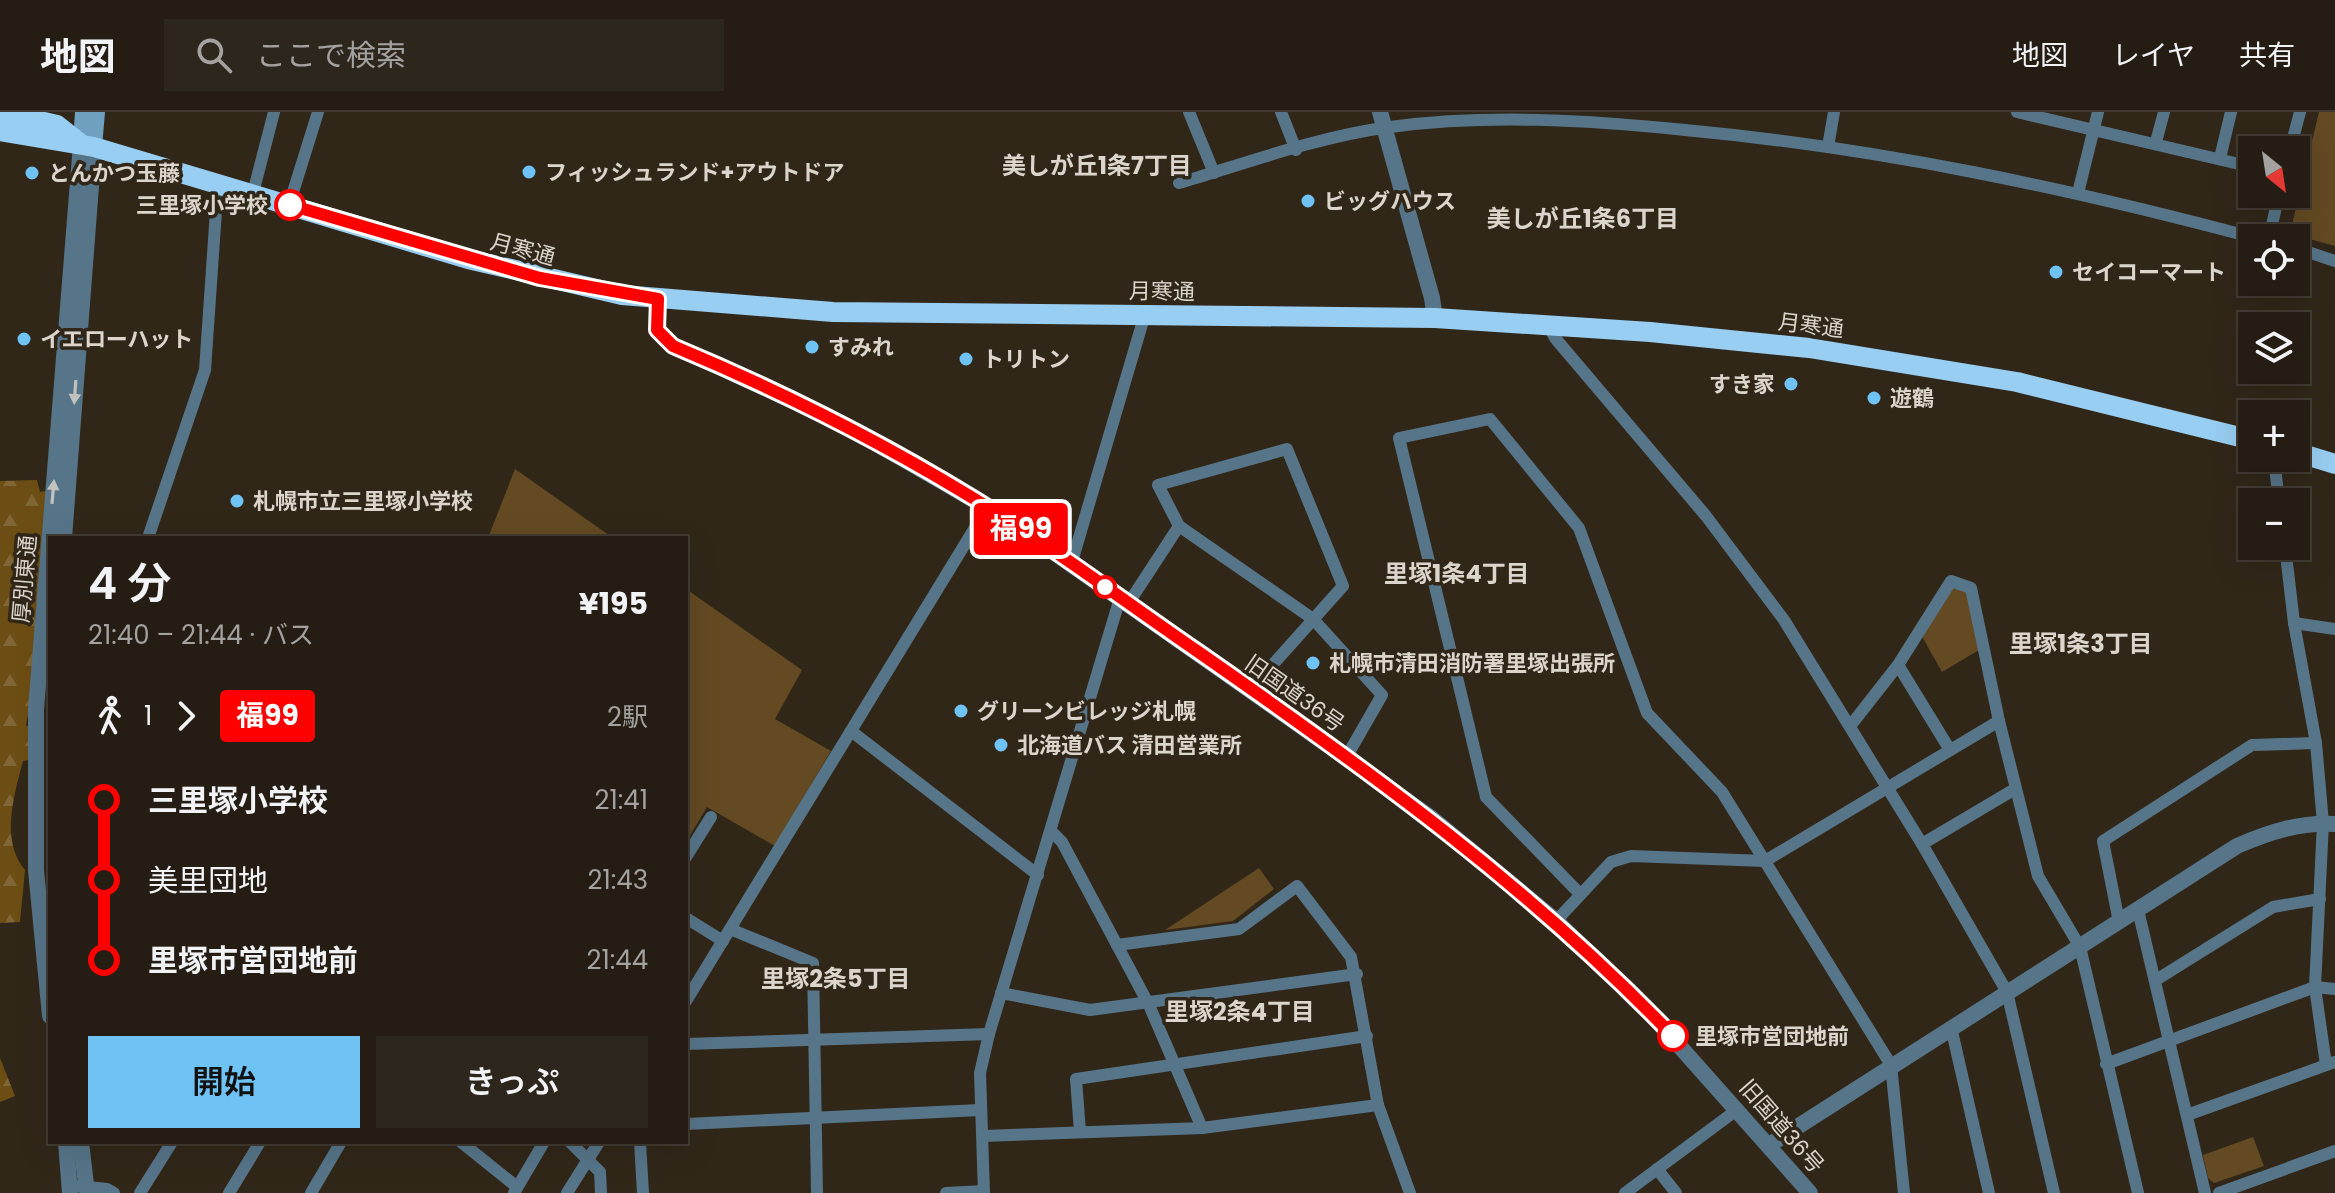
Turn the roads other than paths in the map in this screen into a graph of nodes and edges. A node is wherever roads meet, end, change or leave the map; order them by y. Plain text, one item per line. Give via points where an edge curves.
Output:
1 (1, 112) edge
2 (83, 112) edge
3 (97, 112) edge
4 (274, 112) edge
5 (318, 112) edge
6 (1189, 112) edge
7 (1281, 112) edge
8 (1834, 112) edge
9 (2017, 112) edge
10 (2098, 112) edge
11 (2164, 112) edge
12 (2231, 112) edge
13 (2300, 112) edge
14 (2035, 114) edge
15 (1634, 118) edge
16 (1382, 120) edge
17 (2094, 128) junction
18 (0, 131) edge
19 (2294, 136) edge
20 (2156, 142) junction
21 (88, 146) junction
22 (1828, 147) junction
23 (1296, 150) junction
24 (2220, 158) junction
25 (2238, 163) edge
26 (1214, 173) junction
27 (218, 182) junction
28 (1179, 183) dead end
29 (253, 193) junction
30 (2078, 193) junction
31 (289, 205) junction
32 (2238, 234) edge
33 (2310, 253) edge
34 (2335, 261) edge
35 (658, 299) junction
36 (1145, 314) junction
37 (1435, 318) junction
38 (1547, 323) junction
39 (2238, 437) edge
40 (2310, 456) edge
41 (2335, 464) edge
42 (987, 508) junction
43 (1179, 526) junction
44 (57, 536) edge
45 (64, 536) edge
46 (149, 536) edge
47 (2287, 560) edge
48 (1071, 565) junction
49 (1124, 601) junction
50 (1313, 619) junction
51 (2294, 623) junction
52 (2335, 629) edge
53 (48, 647) edge
54 (1898, 665) junction
55 (1251, 689) junction
56 (43, 710) edge
57 (1999, 721) junction
58 (1851, 725) junction
59 (851, 731) junction
60 (2316, 743) junction
61 (1950, 750) junction
62 (1347, 756) junction
63 (1888, 787) junction
64 (2015, 789) junction
65 (711, 817) dead end
66 (2329, 823) edge
67 (1052, 832) junction
68 (1922, 844) junction
69 (688, 854) edge
70 (1765, 861) junction
71 (43, 871) edge
72 (1038, 875) junction
73 (1580, 894) junction
74 (2320, 899) junction
75 (2138, 910) junction
76 (688, 919) edge
77 (1556, 921) junction
78 (2119, 922) junction
79 (730, 929) junction
80 (723, 941) junction
81 (1117, 945) junction
82 (2080, 947) junction
83 (1357, 974) junction
84 (48, 975) edge
85 (2156, 980) junction
86 (2315, 987) junction
87 (2335, 989) edge
88 (2007, 992) junction
89 (1001, 993) junction
90 (688, 998) edge
91 (1149, 1005) junction
92 (1951, 1027) junction
93 (989, 1034) junction
94 (1367, 1036) junction
95 (813, 1040) junction
96 (2170, 1041) junction
97 (688, 1044) edge
98 (2106, 1064) junction
99 (2331, 1064) edge
100 (1175, 1065) junction
101 (1891, 1065) junction
102 (1378, 1105) junction
103 (1738, 1109) junction
104 (980, 1110) junction
105 (2187, 1115) junction
106 (814, 1119) junction
107 (688, 1124) edge
108 (1202, 1128) junction
109 (1080, 1132) junction
110 (983, 1136) junction
111 (66, 1144) edge
112 (81, 1144) edge
113 (170, 1144) edge
114 (259, 1144) edge
115 (340, 1144) edge
116 (463, 1144) edge
117 (543, 1144) edge
118 (572, 1144) edge
119 (598, 1144) edge
120 (640, 1144) edge
121 (1769, 1145) junction
122 (2335, 1151) edge
123 (589, 1158) junction
124 (1657, 1169) junction
125 (78, 1190) edge
126 (516, 1190) edge
127 (984, 1192) edge
128 (2227, 1192) edge
129 (114, 1193) edge
130 (140, 1193) edge
131 (229, 1193) edge
132 (311, 1193) edge
133 (567, 1193) edge
134 (601, 1193) edge
135 (643, 1193) edge
136 (817, 1193) edge
137 (946, 1193) edge
138 (1410, 1193) edge
139 (1625, 1193) edge
140 (1676, 1193) edge
141 (1810, 1193) edge
142 (1904, 1193) edge
143 (1989, 1193) edge
144 (2054, 1193) edge
145 (2138, 1193) edge
146 (2205, 1193) edge

1 - 21 highway, 月寒通 via 57,125
2 - 21 main road
3 - 21 main road
4 - 29 street
5 - 31 street
6 - 26 street
7 - 23 street
8 - 22 street
9 - 14 street
10 - 17 street
11 - 20 street
12 - 24 street
13 - 19 street
14 - 17 street
15 - 16 street
15 - 22 street
16 - 23 street
16 - 37 street
17 - 20 street
17 - 30 street
18 - 21 highway, 月寒通
20 - 24 street
21 - 27 highway, 月寒通
44 -> 21 street, 厚別東通
21 -> 45 street, 厚別東通
22 - 30 street
23 - 26 street
24 - 25 street
26 - 28 street
27 - 29 highway, 月寒通
27 - 46 street via 205,370
29 - 31 highway, 月寒通
30 - 32 street
31 - 35 highway, 月寒通 via 540,278
33 - 34 street
35 - 36 highway, 月寒通 via 833,312
35 - 42 street, 旧国道36号 via 657,330 673,346 839,422
36 - 37 highway, 月寒通
36 - 48 street
37 - 38 highway, 月寒通
38 - 39 highway, 月寒通 via 1793,347 2017,382
38 - 58 street via 1706,516 1784,620
40 - 41 highway
42 - 48 street, 旧国道36号
42 - 59 street
43 - 49 street
43 - 50 street
43 - 50 street via 1158,485 1287,449 1343,586
47 - 51 street
48 - 49 street, 旧国道36号
49 - 55 street, 旧国道36号
49 - 67 street
50 - 55 street
50 - 62 street via 1382,695
51 - 52 street
51 - 60 street
56 -> 53 street, 厚別東通
54 - 57 street via 1951,581 1971,588
54 - 58 street
54 - 61 street
55 - 62 street, 旧国道36号
56 - 71 street, 厚別東通
57 - 61 street
57 - 64 street
58 - 63 street
59 - 72 street
59 - 79 street
60 - 66 street
60 - 78 street via 2252,745 2103,841
61 - 63 street
62 - 77 street, 旧国道36号
63 - 68 street
63 - 70 street
64 - 68 street
64 - 82 street via 2038,876
65 - 69 street
66 - 74 street
66 - 75 street via 2271,831 2237,846
67 - 72 street
67 - 81 street
68 - 88 street
70 - 73 street via 1631,856 1611,862
70 - 73 street via 1722,792 1647,713 1579,528 1490,419 1399,438 1486,797
70 - 101 street
71 - 84 street, 厚別東通
72 - 89 street
73 - 77 street
74 - 85 street via 2273,907
74 - 86 street
75 - 78 street
75 - 85 street
76 - 80 street
77 - 103 street, 旧国道36号 via 1643,1005
78 - 82 street
79 - 80 street
79 - 95 street via 813,963
80 - 90 street
81 - 83 street via 1239,929 1297,886 1351,957
81 - 91 street
82 - 88 street
82 - 98 street
83 - 91 street
83 - 94 street
85 - 96 street
86 - 87 street
86 - 96 street
86 - 99 street
88 - 92 street
88 - 144 street
89 - 91 street via 1090,1010
89 - 93 street
91 - 100 street
92 - 101 street
92 - 143 street
93 - 95 street
93 - 104 street via 980,1073
94 - 100 street
94 - 102 street
95 - 97 street
95 - 106 street
96 - 98 street
96 - 105 street
98 - 145 street
99 - 105 street
100 - 108 street
100 - 109 street via 1076,1079
101 - 121 street
101 - 142 street
102 - 108 street
102 - 138 street
103 - 121 street, 旧国道36号
103 - 124 street
104 - 106 street
104 - 110 street
105 - 146 street
106 - 107 street
106 - 136 street
108 - 109 street
109 - 110 street
110 - 127 street
111 - 125 street
112 - 125 street
113 - 130 street
114 - 131 street
115 - 132 street
116 - 126 street
117 - 126 street
118 - 123 street
119 - 123 street
120 - 135 street
121 - 141 street, 旧国道36号
122 - 128 street
123 - 133 street
123 - 134 street via 600,1172
124 - 139 street
124 - 140 street
125 - 129 street
127 - 137 street

